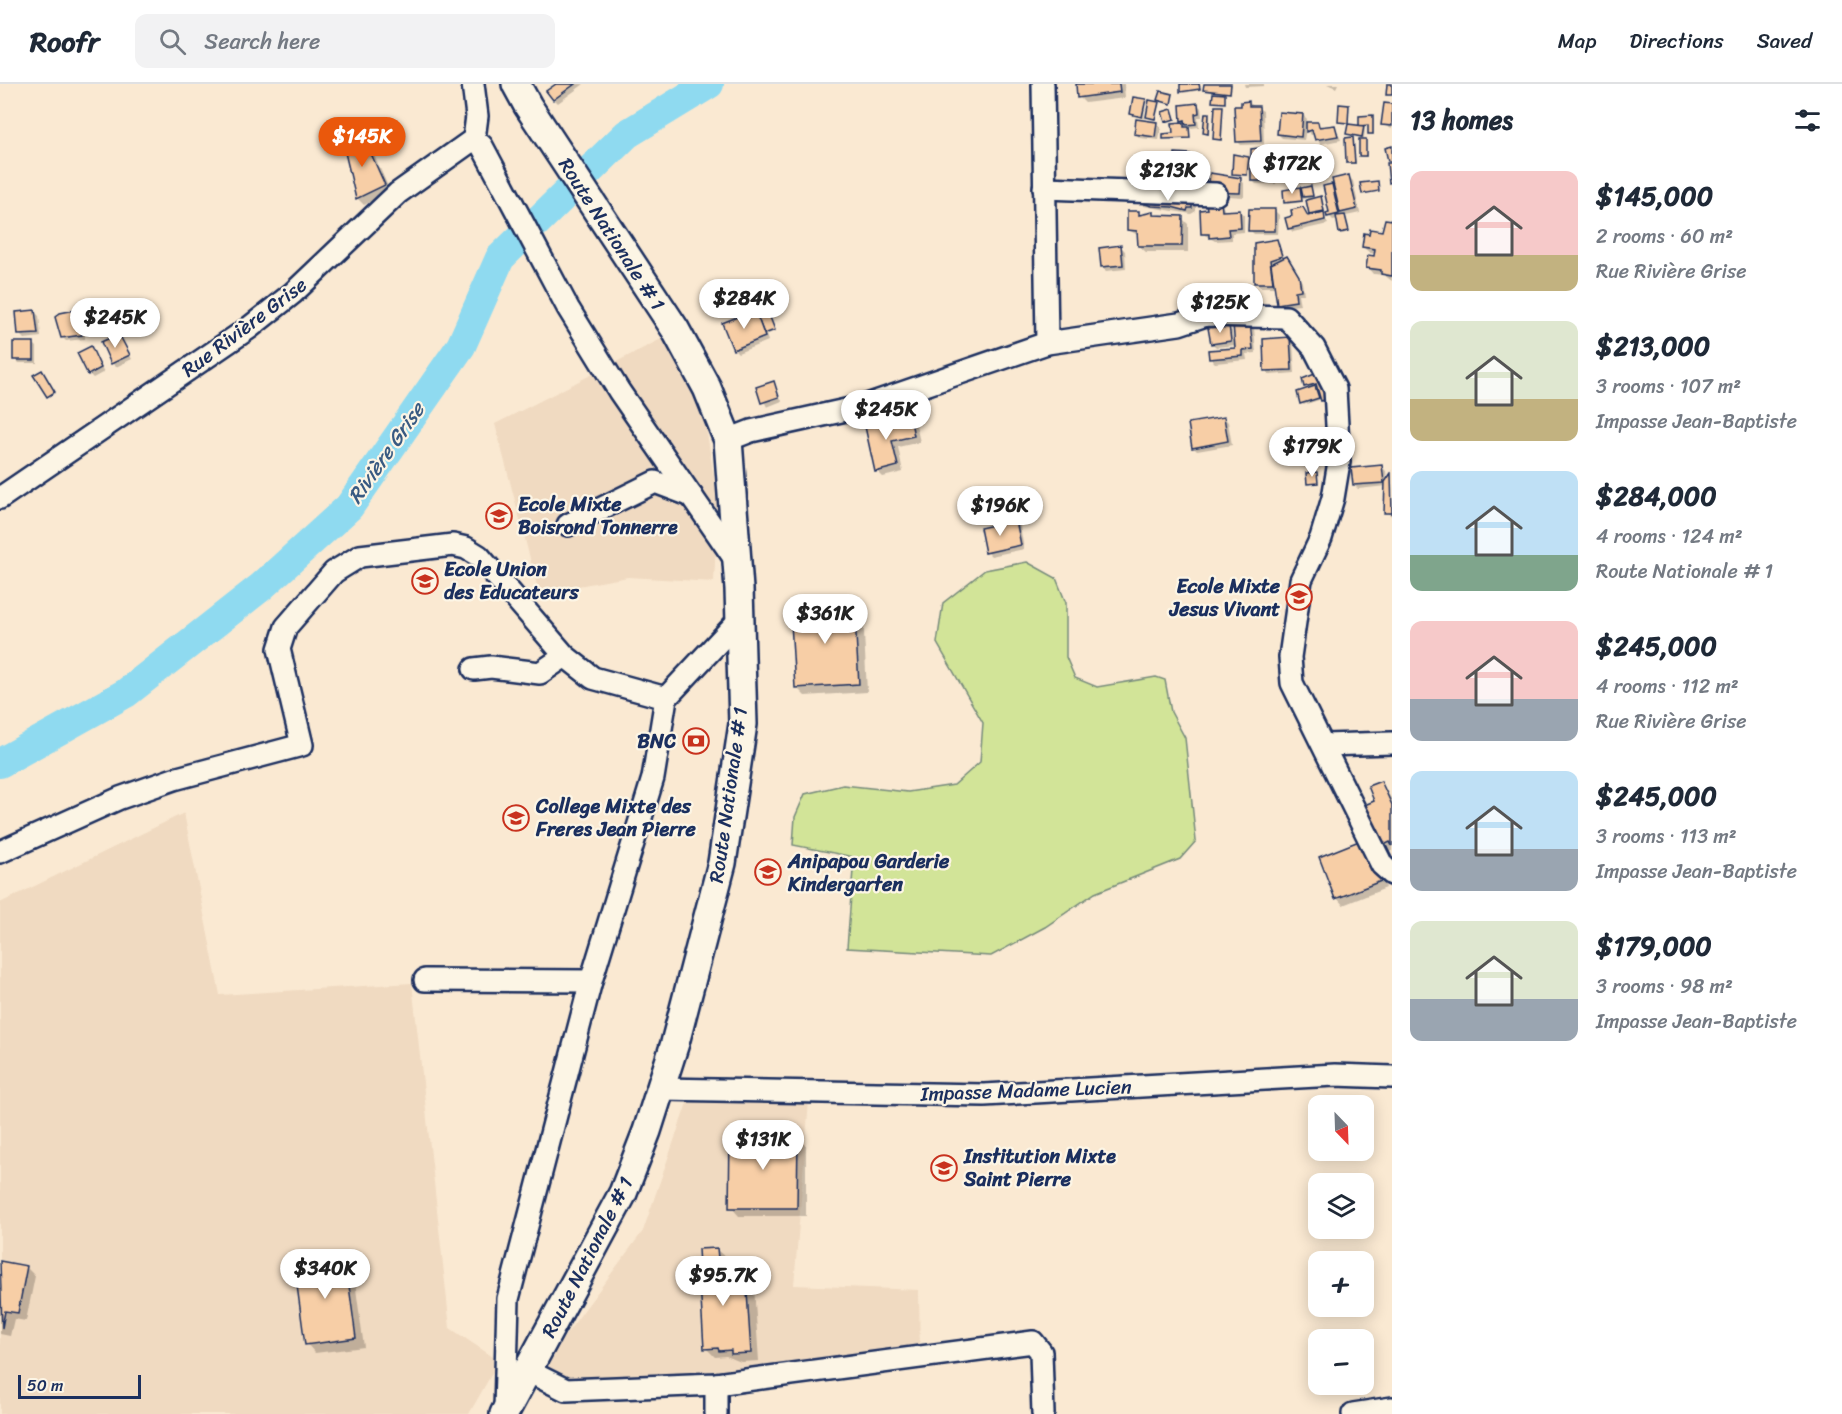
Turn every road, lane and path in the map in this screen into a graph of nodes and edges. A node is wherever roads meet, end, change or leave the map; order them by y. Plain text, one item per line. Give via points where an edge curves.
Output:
1 (473, 84) edge
2 (1043, 84) edge
3 (522, 95) edge
4 (478, 142) junction
5 (1044, 188) junction
6 (1216, 194) dead end
7 (1047, 343) junction
8 (728, 440) junction
9 (692, 496) junction
10 (0, 498) edge
11 (568, 525) dead end
12 (737, 562) junction
13 (740, 619) junction
14 (565, 656) junction
15 (474, 669) dead end
16 (666, 698) junction
17 (1392, 742) edge
18 (1324, 745) junction
19 (0, 852) edge
20 (1392, 874) edge
21 (424, 980) dead end
22 (591, 981) junction
23 (1392, 1077) edge
24 (661, 1089) junction
25 (528, 1371) junction
26 (716, 1384) junction
27 (1392, 1408) edge
28 (504, 1412) edge
29 (716, 1414) edge
30 (1042, 1414) edge
31 (1353, 1414) edge

1 - 4 street
2 - 5 street
3 - 8 main road, Route Nationale # 1 via 675,329 707,388
4 - 9 street via 568,308 619,391
4 - 10 street, Rue Rivière Grise via 398,193 293,293 249,328
5 - 6 street
5 - 7 street
7 - 8 street via 864,406 751,431
7 - 18 street via 1179,324 1206,315 1245,314 1286,316 1314,348 1335,389 1339,462 1321,538 1301,579 1290,657 1292,683
8 - 12 main road, Route Nationale # 1
9 - 11 street via 655,482
9 - 12 street
12 - 13 main road, Route Nationale # 1
13 - 16 street
13 - 24 main road, Route Nationale # 1 via 742,724 722,863
14 - 15 street via 540,673 491,666
14 - 16 street via 593,678
14 - 19 street via 479,556 466,548 453,545 360,556 334,572 281,638 279,649 302,745 174,778
16 - 22 street via 653,778
17 - 18 street
18 - 20 street via 1382,865
21 - 22 street
22 - 28 street via 508,1299
23 - 24 street, Impasse Madame Lucien via 1335,1075 984,1095
24 - 25 main road, Route Nationale # 1 via 623,1193
25 - 26 street via 566,1390
25 - 28 main road, Route Nationale # 1
26 - 29 street
26 - 30 street via 1033,1342 1041,1352
27 - 31 street

